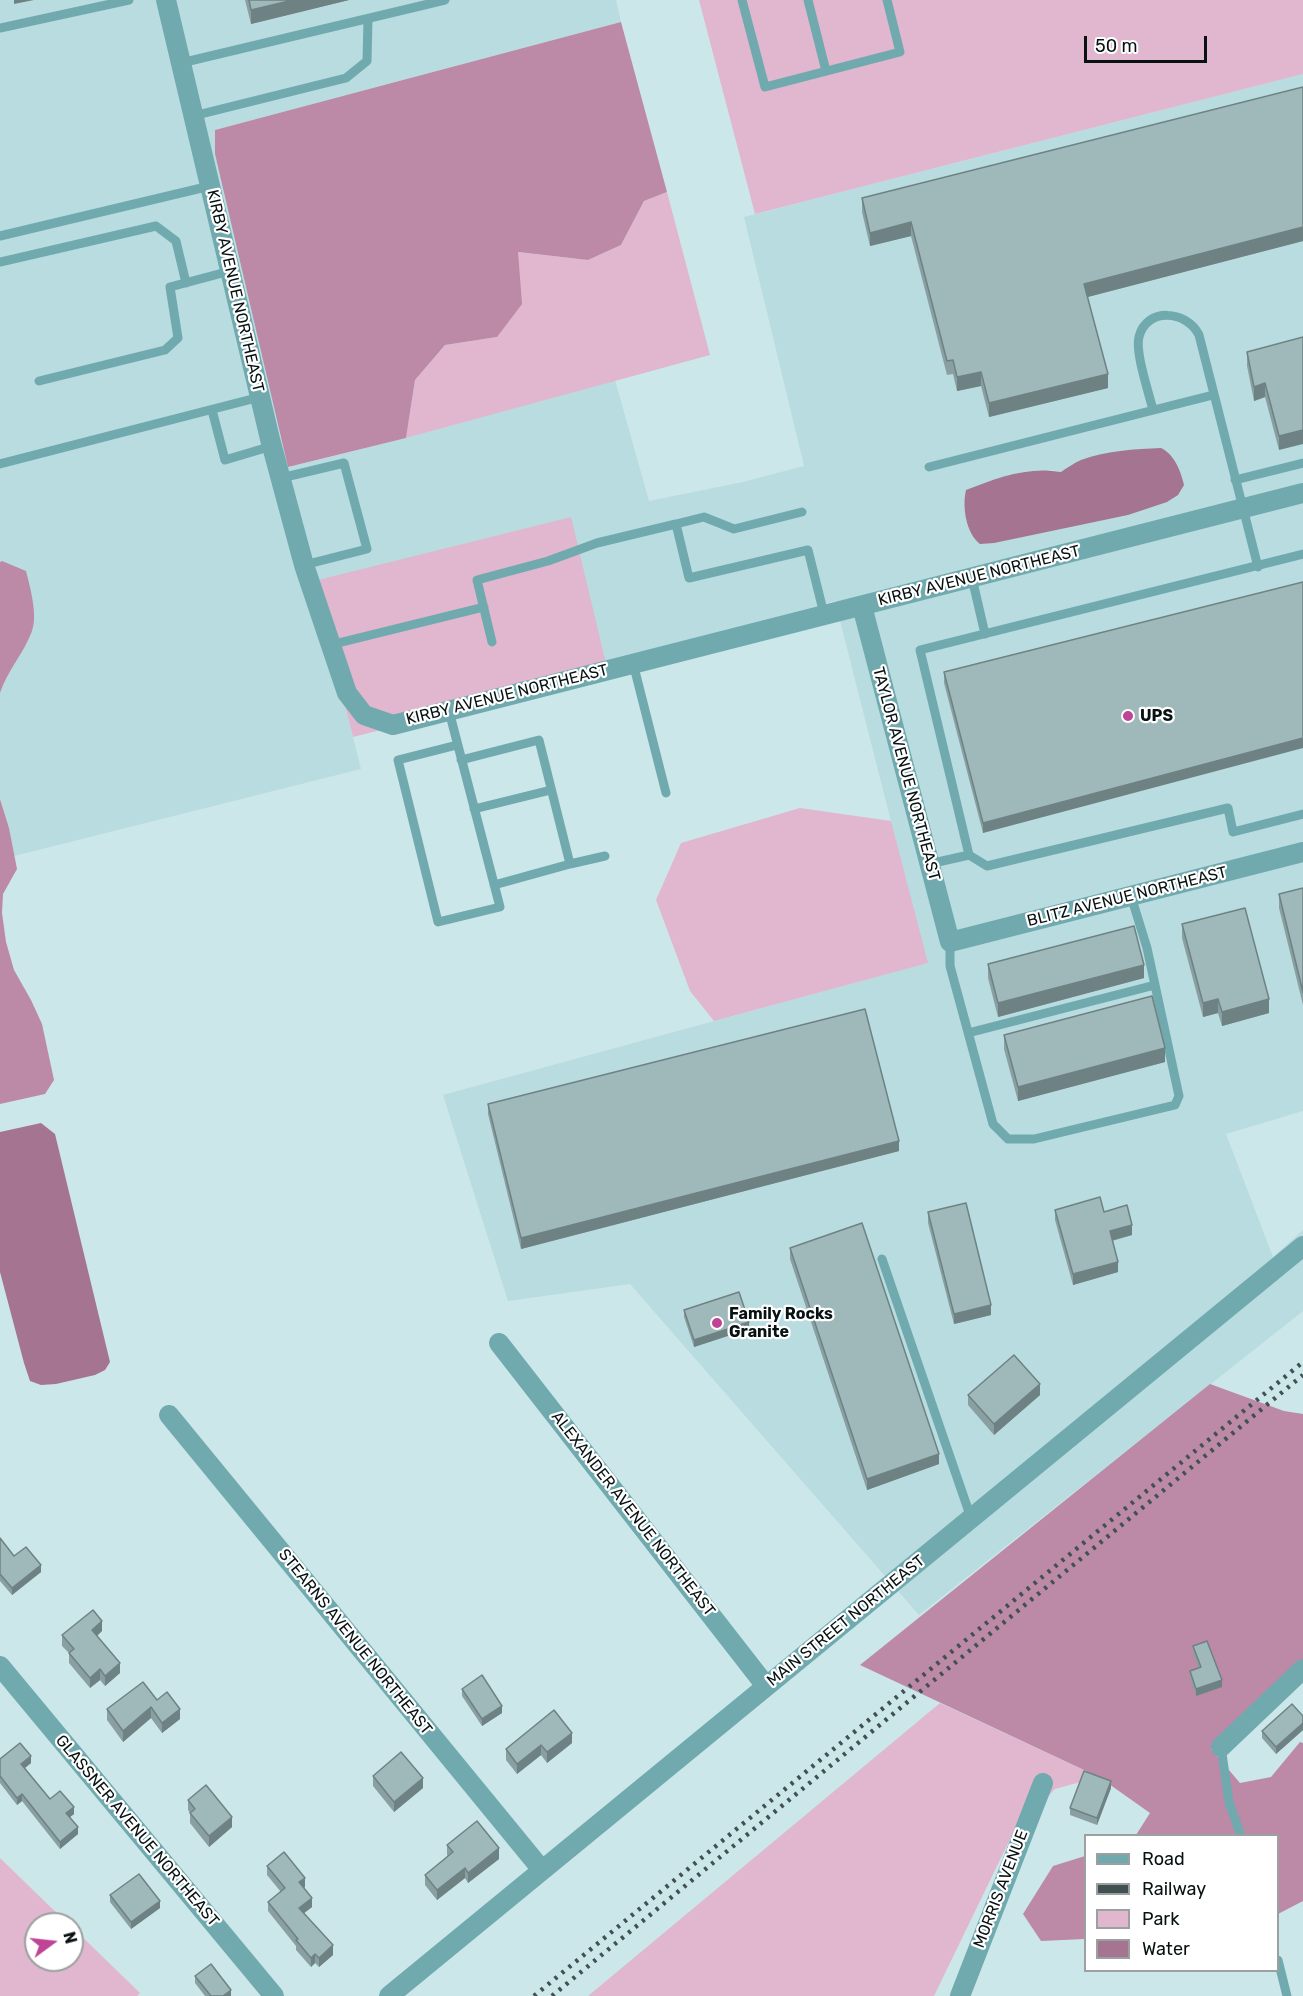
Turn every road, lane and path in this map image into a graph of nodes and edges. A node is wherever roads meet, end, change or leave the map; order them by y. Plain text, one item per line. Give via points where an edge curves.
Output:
1 (129, 0) edge
2 (166, 0) edge
3 (445, 0) edge
4 (742, 0) edge
5 (808, 0) edge
6 (887, 0) edge
7 (368, 19) junction
8 (0, 28) edge
9 (181, 63) junction
10 (826, 71) junction
11 (193, 116) junction
12 (210, 186) junction
13 (0, 236) edge
14 (0, 262) edge
15 (230, 272) junction
16 (186, 283) junction
17 (39, 381) dead end
18 (1213, 394) junction
19 (260, 397) junction
20 (212, 410) junction
21 (1153, 410) junction
22 (272, 446) junction
23 (1303, 463) edge
24 (0, 464) edge
25 (929, 467) dead end
26 (281, 478) junction
27 (1235, 480) junction
28 (1303, 493) edge
29 (1243, 509) junction
30 (802, 512) dead end
31 (676, 524) junction
32 (1303, 554) edge
33 (304, 564) junction
34 (1258, 567) junction
35 (972, 578) junction
36 (862, 606) junction
37 (484, 607) junction
38 (824, 614) junction
39 (985, 634) junction
40 (492, 642) dead end
41 (330, 645) junction
42 (633, 663) junction
43 (449, 711) junction
44 (457, 745) junction
45 (461, 760) junction
46 (551, 790) junction
47 (666, 793) dead end
48 (474, 809) junction
49 (1303, 814) edge
50 (1303, 852) edge
51 (969, 855) junction
52 (604, 856) dead end
53 (570, 864) junction
54 (929, 864) junction
55 (494, 885) junction
56 (1131, 896) junction
57 (950, 942) junction
58 (1155, 985) junction
59 (968, 1033) junction
60 (1303, 1246) edge
61 (882, 1259) dead end
62 (499, 1342) dead end
63 (169, 1415) dead end
64 (971, 1518) junction
65 (0, 1666) edge
66 (1300, 1678) edge
67 (766, 1686) junction
68 (1221, 1747) joint
69 (1043, 1783) dead end
70 (1240, 1834) edge
71 (542, 1870) junction
72 (1279, 1964) edge
73 (274, 1996) edge
74 (389, 1996) edge
75 (960, 1996) edge
76 (1287, 1996) edge

1 - 8 lane
2 - 9 street, KIRBY AVENUE NORTHEAST
3 - 7 lane
4 - 10 lane via 765,87
5 - 10 lane
6 - 10 lane via 900,52
7 - 9 lane
7 - 11 lane via 367,61 346,78
9 - 11 street, KIRBY AVENUE NORTHEAST
11 - 12 street, KIRBY AVENUE NORTHEAST
12 - 13 lane
12 - 15 street, KIRBY AVENUE NORTHEAST
14 - 16 lane via 156,226 176,241
15 - 16 lane
15 - 19 street, KIRBY AVENUE NORTHEAST
16 - 17 lane via 170,287 178,338 165,350
18 - 21 lane
18 - 21 lane via 1195,327 1177,316 1159,316 1138,337
18 - 27 lane
19 - 20 lane
19 - 22 street, KIRBY AVENUE NORTHEAST
20 - 22 lane via 225,460
20 - 24 lane
21 - 25 lane
22 - 26 street, KIRBY AVENUE NORTHEAST
23 - 27 lane
26 - 33 street, KIRBY AVENUE NORTHEAST
26 - 33 lane via 344,463 367,549
27 - 29 lane
28 - 29 street, KIRBY AVENUE NORTHEAST
29 - 34 lane
29 - 35 street, KIRBY AVENUE NORTHEAST
30 - 31 lane via 734,529 704,517
31 - 37 lane via 597,543 477,580
31 - 38 lane via 689,579 808,550
32 - 34 lane
33 - 41 street, KIRBY AVENUE NORTHEAST
34 - 39 lane
35 - 36 street, KIRBY AVENUE NORTHEAST
35 - 39 lane
36 - 38 street, KIRBY AVENUE NORTHEAST
36 - 54 street, TAYLOR AVENUE NORTHEAST
37 - 40 lane
37 - 41 lane
38 - 42 street, KIRBY AVENUE NORTHEAST
39 - 51 lane via 920,650
41 - 43 street, KIRBY AVENUE NORTHEAST via 347,693 364,714 393,725
42 - 43 street, KIRBY AVENUE NORTHEAST
42 - 47 lane
43 - 44 lane
44 - 45 lane
44 - 55 lane via 398,760 438,922 500,907
45 - 46 lane via 538,740
45 - 48 lane
46 - 48 lane
46 - 53 lane
48 - 55 lane
49 - 51 lane via 1233,832 1228,808 987,866
50 - 56 street, BLITZ AVENUE NORTHEAST
51 - 54 lane
52 - 53 lane
53 - 55 lane
54 - 57 street, TAYLOR AVENUE NORTHEAST
56 - 57 street, BLITZ AVENUE NORTHEAST
56 - 58 lane
57 - 59 lane via 950,966
58 - 59 lane
58 - 59 lane via 1179,1096 1175,1105 1034,1139 1008,1139 993,1124
60 - 64 street, MAIN STREET NORTHEAST
61 - 64 lane
62 - 67 street, ALEXANDER AVENUE NORTHEAST
63 - 71 street, STEARNS AVENUE NORTHEAST
64 - 67 street, MAIN STREET NORTHEAST
65 - 73 street, GLASSNER AVENUE NORTHEAST
66 - 68 street
67 - 71 street, MAIN STREET NORTHEAST
68 - 70 lane via 1229,1802
69 - 75 street, MORRIS AVENUE
71 - 74 street, MAIN STREET NORTHEAST
72 - 76 lane

